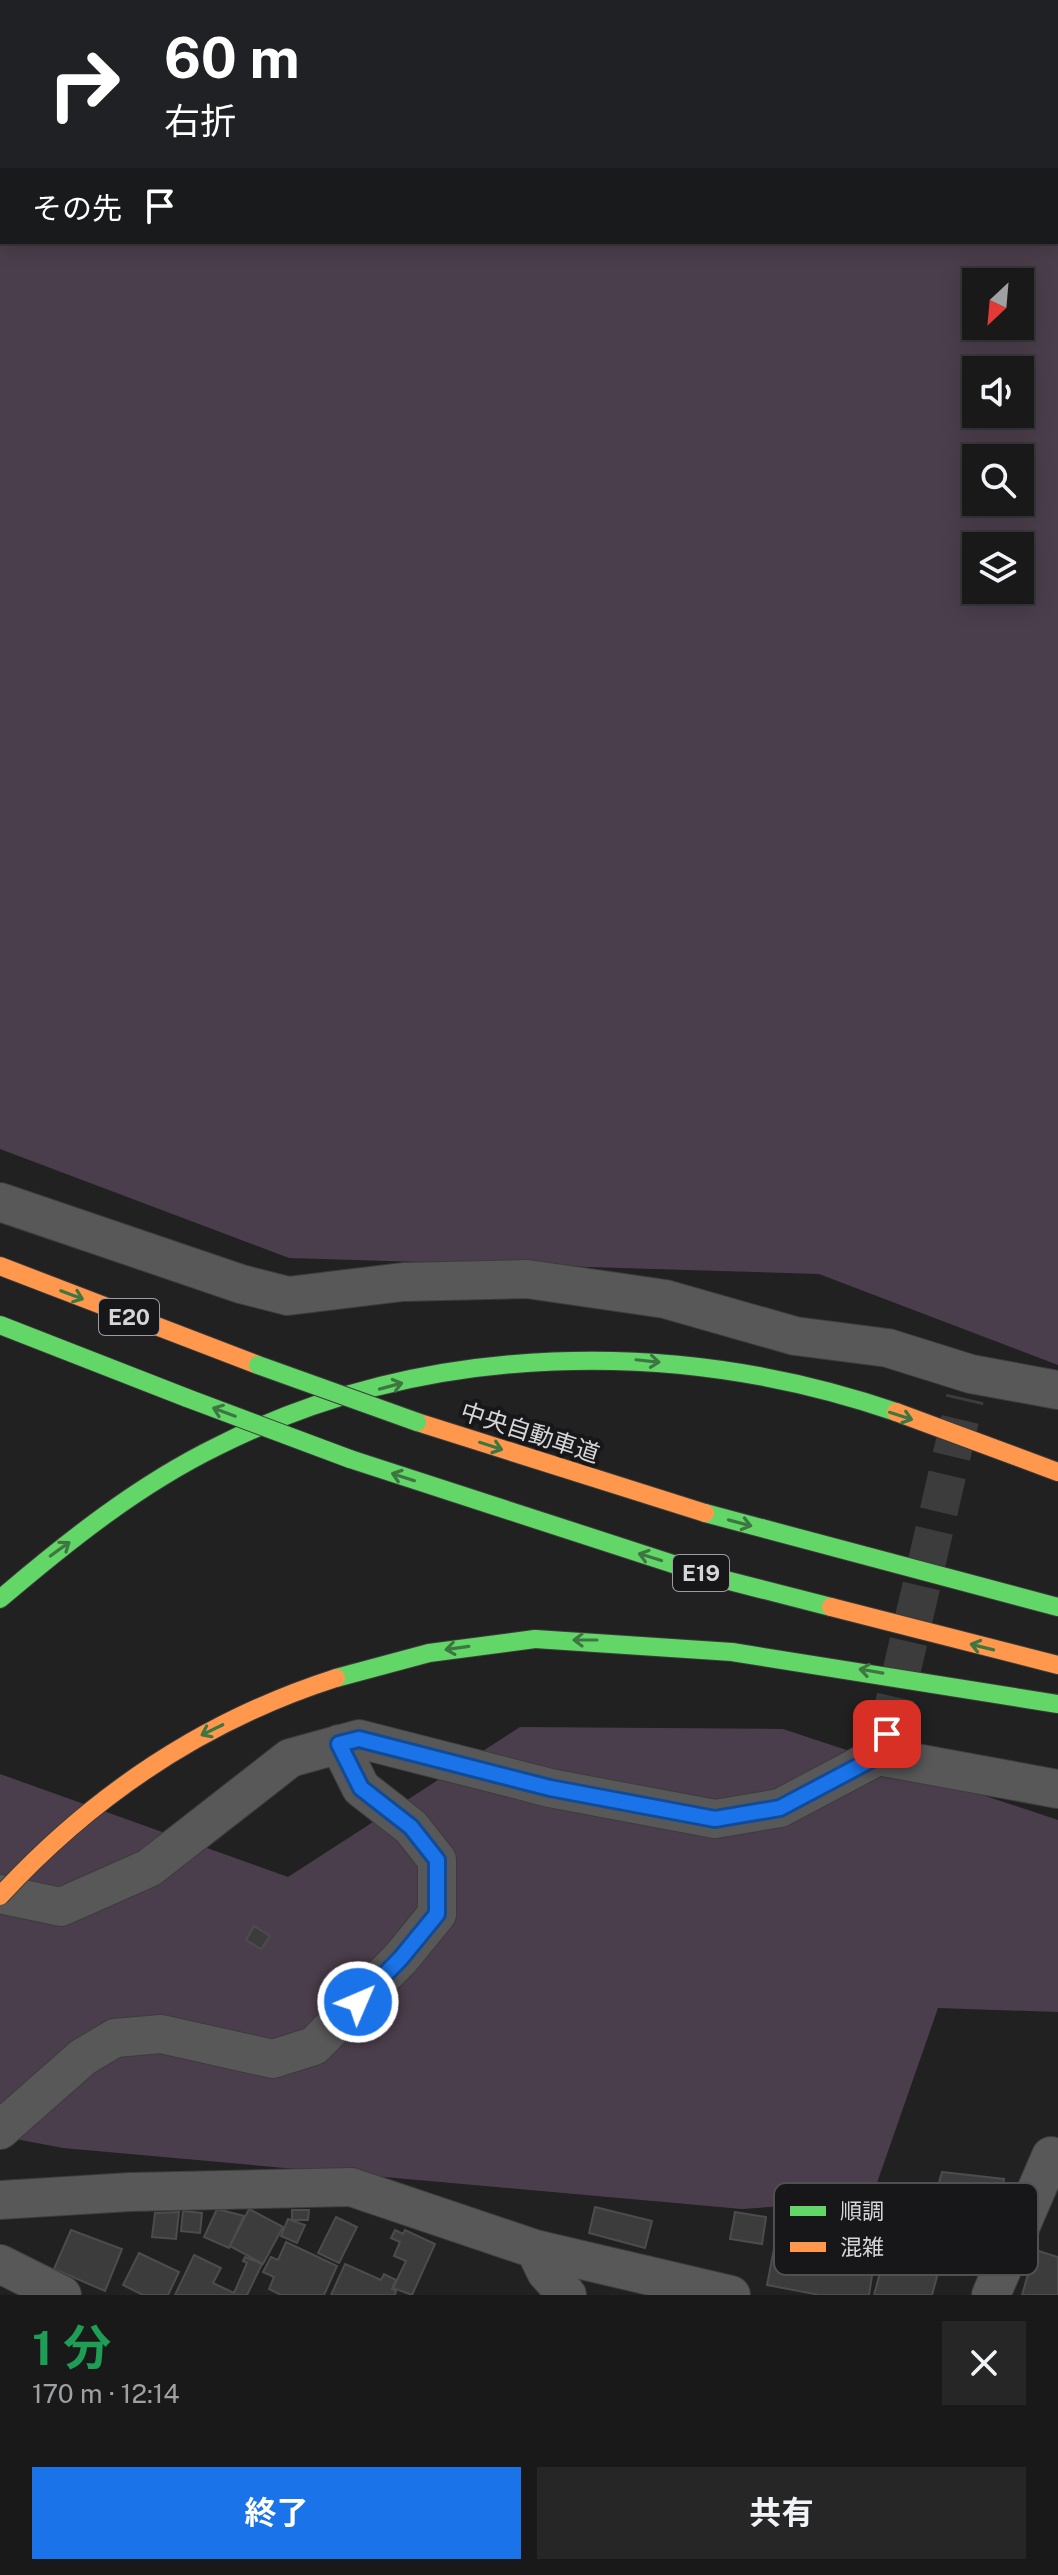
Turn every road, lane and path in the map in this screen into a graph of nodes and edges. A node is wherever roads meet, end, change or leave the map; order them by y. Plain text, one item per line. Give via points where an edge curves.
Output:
1 (0, 1202) edge
2 (0, 1266) edge
3 (0, 1325) edge
4 (1058, 1390) edge
5 (417, 1422) joint
6 (350, 1459) joint
7 (1058, 1472) edge
8 (0, 1599) edge
9 (1058, 1607) edge
10 (1058, 1665) edge
11 (1058, 1704) edge
12 (339, 1744) junction
13 (1058, 1789) edge
14 (0, 1895) edge
15 (0, 2130) edge
16 (1051, 2156) dead end
17 (1038, 2186) edge
18 (0, 2200) edge
19 (535, 2249) junction
20 (0, 2264) edge
21 (1000, 2275) edge
22 (62, 2295) edge
23 (567, 2295) edge
24 (731, 2295) edge
25 (991, 2295) edge

1 - 4 street via 288,1296 403,1282 527,1279 665,1299 795,1336 888,1348 968,1386
2 -> 5 highway, 中央自動車道 / E20, bridge
6 -> 3 highway, E20, bridge
5 -> 9 highway, 中央自動車道 / E19 via 729,1520
10 -> 6 highway, E19 via 710,1576
8 -> 7 highway via 129,1498 219,1446 309,1407 414,1380 520,1363 623,1358 720,1369 826,1392
11 -> 14 highway, bridge via 833,1664 622,1640 535,1639 451,1648 367,1668 278,1698 201,1735 64,1830
12 - 13 street via 359,1739 550,1788 715,1819 780,1808 882,1745
12 - 14 street via 290,1758 149,1868 61,1907
12 - 15 street via 361,1788 411,1827 437,1860 437,1914 401,1958 314,2046 273,2059 161,2034 115,2038 83,2057
16 - 17 street
18 - 19 street via 351,2187
19 - 23 street via 546,2272
19 - 24 street
20 - 22 street
21 - 25 street

